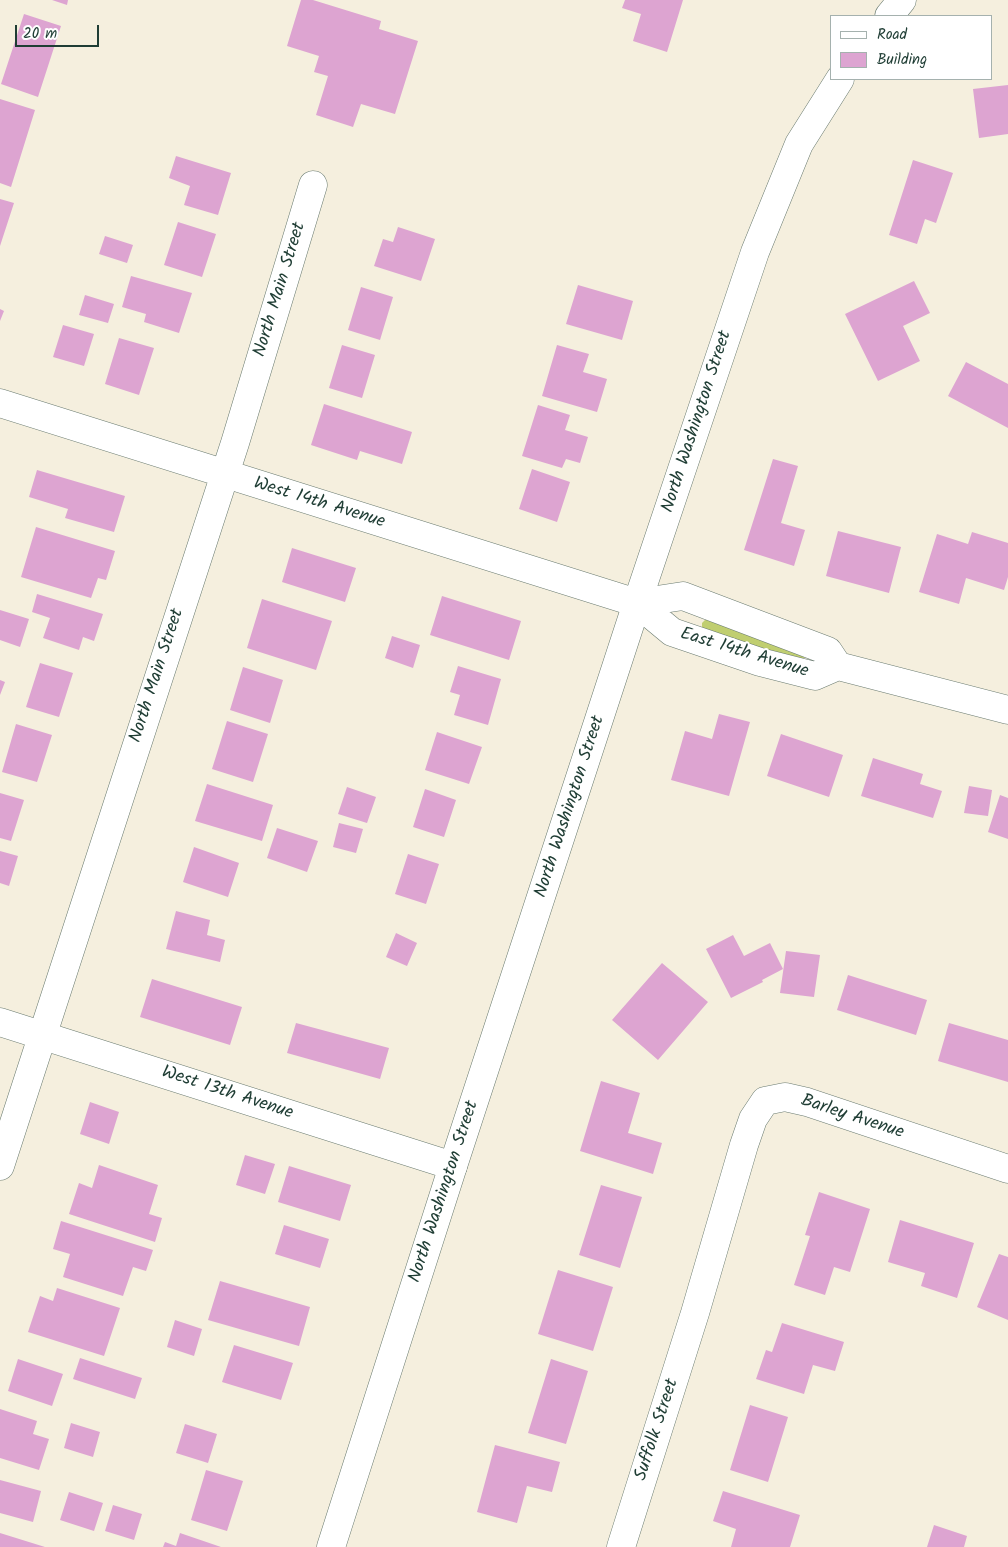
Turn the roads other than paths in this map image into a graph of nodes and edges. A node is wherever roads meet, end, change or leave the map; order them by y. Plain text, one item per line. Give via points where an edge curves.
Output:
1 (902, 0) edge
2 (890, 15) edge
3 (839, 80) edge
4 (313, 185) dead end
5 (0, 403) edge
6 (224, 474) junction
7 (637, 603) junction
8 (838, 666) junction
9 (1008, 710) edge
10 (0, 1022) edge
11 (42, 1036) junction
12 (0, 1166) edge
13 (453, 1166) junction
14 (1008, 1169) edge
15 (695, 1313) joint
16 (331, 1547) edge
17 (621, 1547) edge

1 - 2 street
3 - 7 street, North Washington Street via 799,144 755,252
4 - 6 street, North Main Street
5 - 6 street, West 14th Avenue
6 - 7 street, West 14th Avenue
6 - 11 street, North Main Street
7 - 8 street, East 14th Avenue via 683,596 828,651
7 - 8 street, East 14th Avenue via 672,632 760,662 815,676
7 - 13 street, North Washington Street
8 - 9 street
10 - 11 street, West 13th Avenue
11 - 12 street, North Main Street
11 - 13 street, West 13th Avenue
13 - 16 street, North Washington Street
14 - 15 street, Barley Avenue via 808,1102 785,1097 765,1101 753,1119 744,1145
15 - 17 street, Suffolk Street

